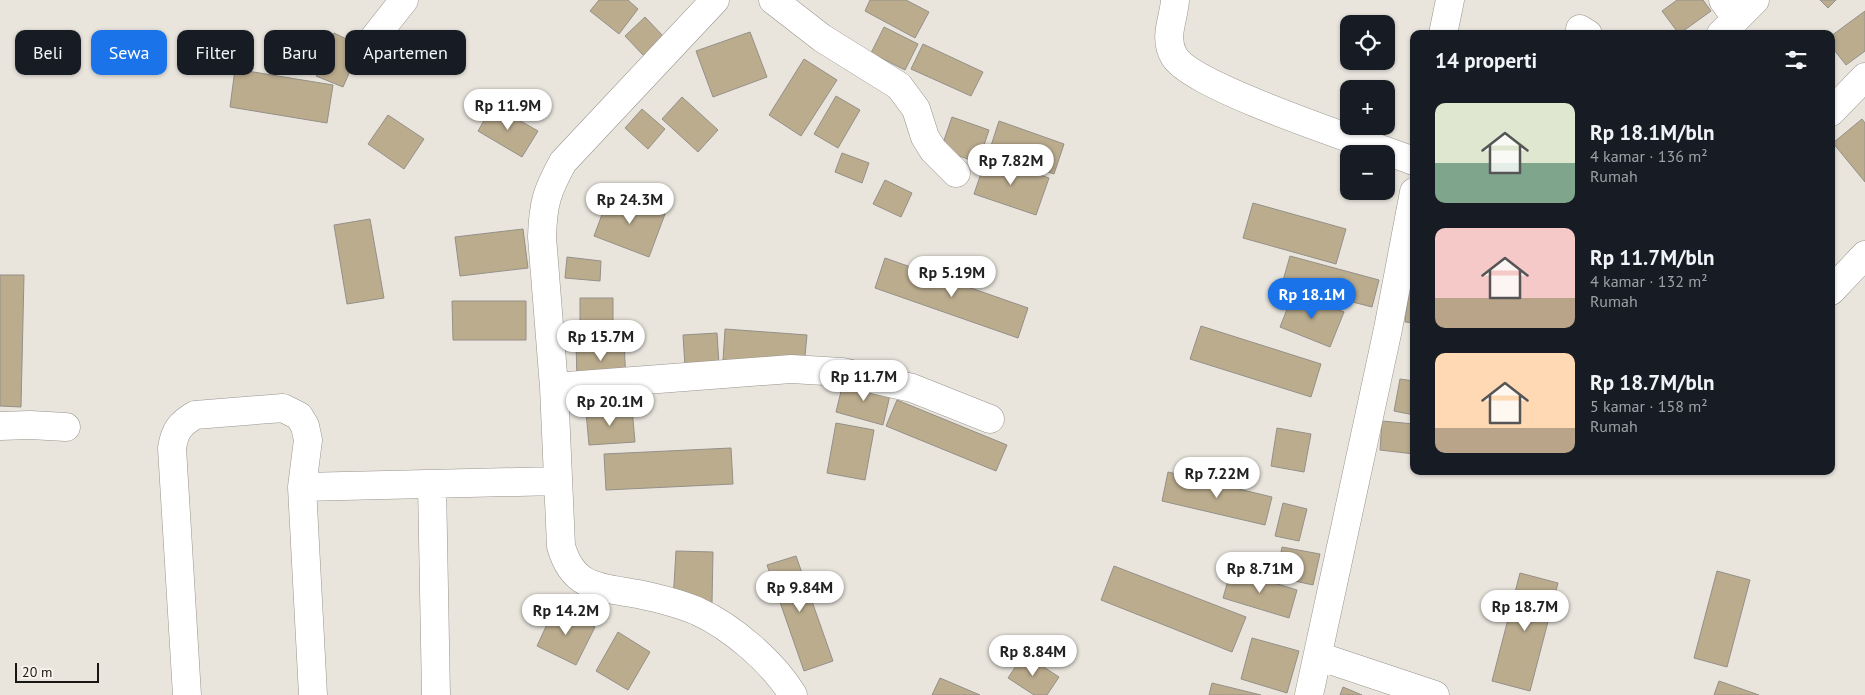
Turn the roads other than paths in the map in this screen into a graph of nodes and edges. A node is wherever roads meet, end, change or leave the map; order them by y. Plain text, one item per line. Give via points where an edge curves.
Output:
1 (404, 0) edge
2 (715, 0) edge
3 (773, 0) edge
4 (1175, 0) edge
5 (1450, 0) edge
6 (380, 30) edge
7 (1444, 30) edge
8 (1865, 77) edge
9 (1835, 108) edge
10 (1410, 160) edge
11 (956, 173) dead end
12 (1410, 213) edge
13 (1865, 255) edge
14 (1835, 287) edge
15 (554, 387) junction
16 (990, 419) dead end
17 (0, 426) edge
18 (66, 427) dead end
19 (558, 482) junction
20 (432, 484) junction
21 (302, 487) junction
22 (1318, 656) junction
23 (187, 695) edge
24 (313, 695) edge
25 (436, 695) edge
26 (794, 695) edge
27 (1309, 695) edge
28 (1435, 695) edge

1 - 6 street
2 - 15 street via 563,162 549,188 542,236
3 - 11 street via 822,38 899,86 916,109 933,150
4 - 10 street via 1169,41 1174,56 1189,71 1279,112
5 - 7 street
8 - 9 street
12 - 22 street
13 - 14 street
15 - 16 street via 791,369 833,372 912,388
15 - 19 street
17 - 18 street
19 - 20 street
19 - 26 street via 561,546 565,561 580,578 602,588 671,602 724,626 747,644
20 - 21 street
20 - 25 street
21 - 23 street via 308,440 305,426 291,411 266,408 195,415 177,429 172,448
21 - 24 street
22 - 27 street
22 - 28 street

